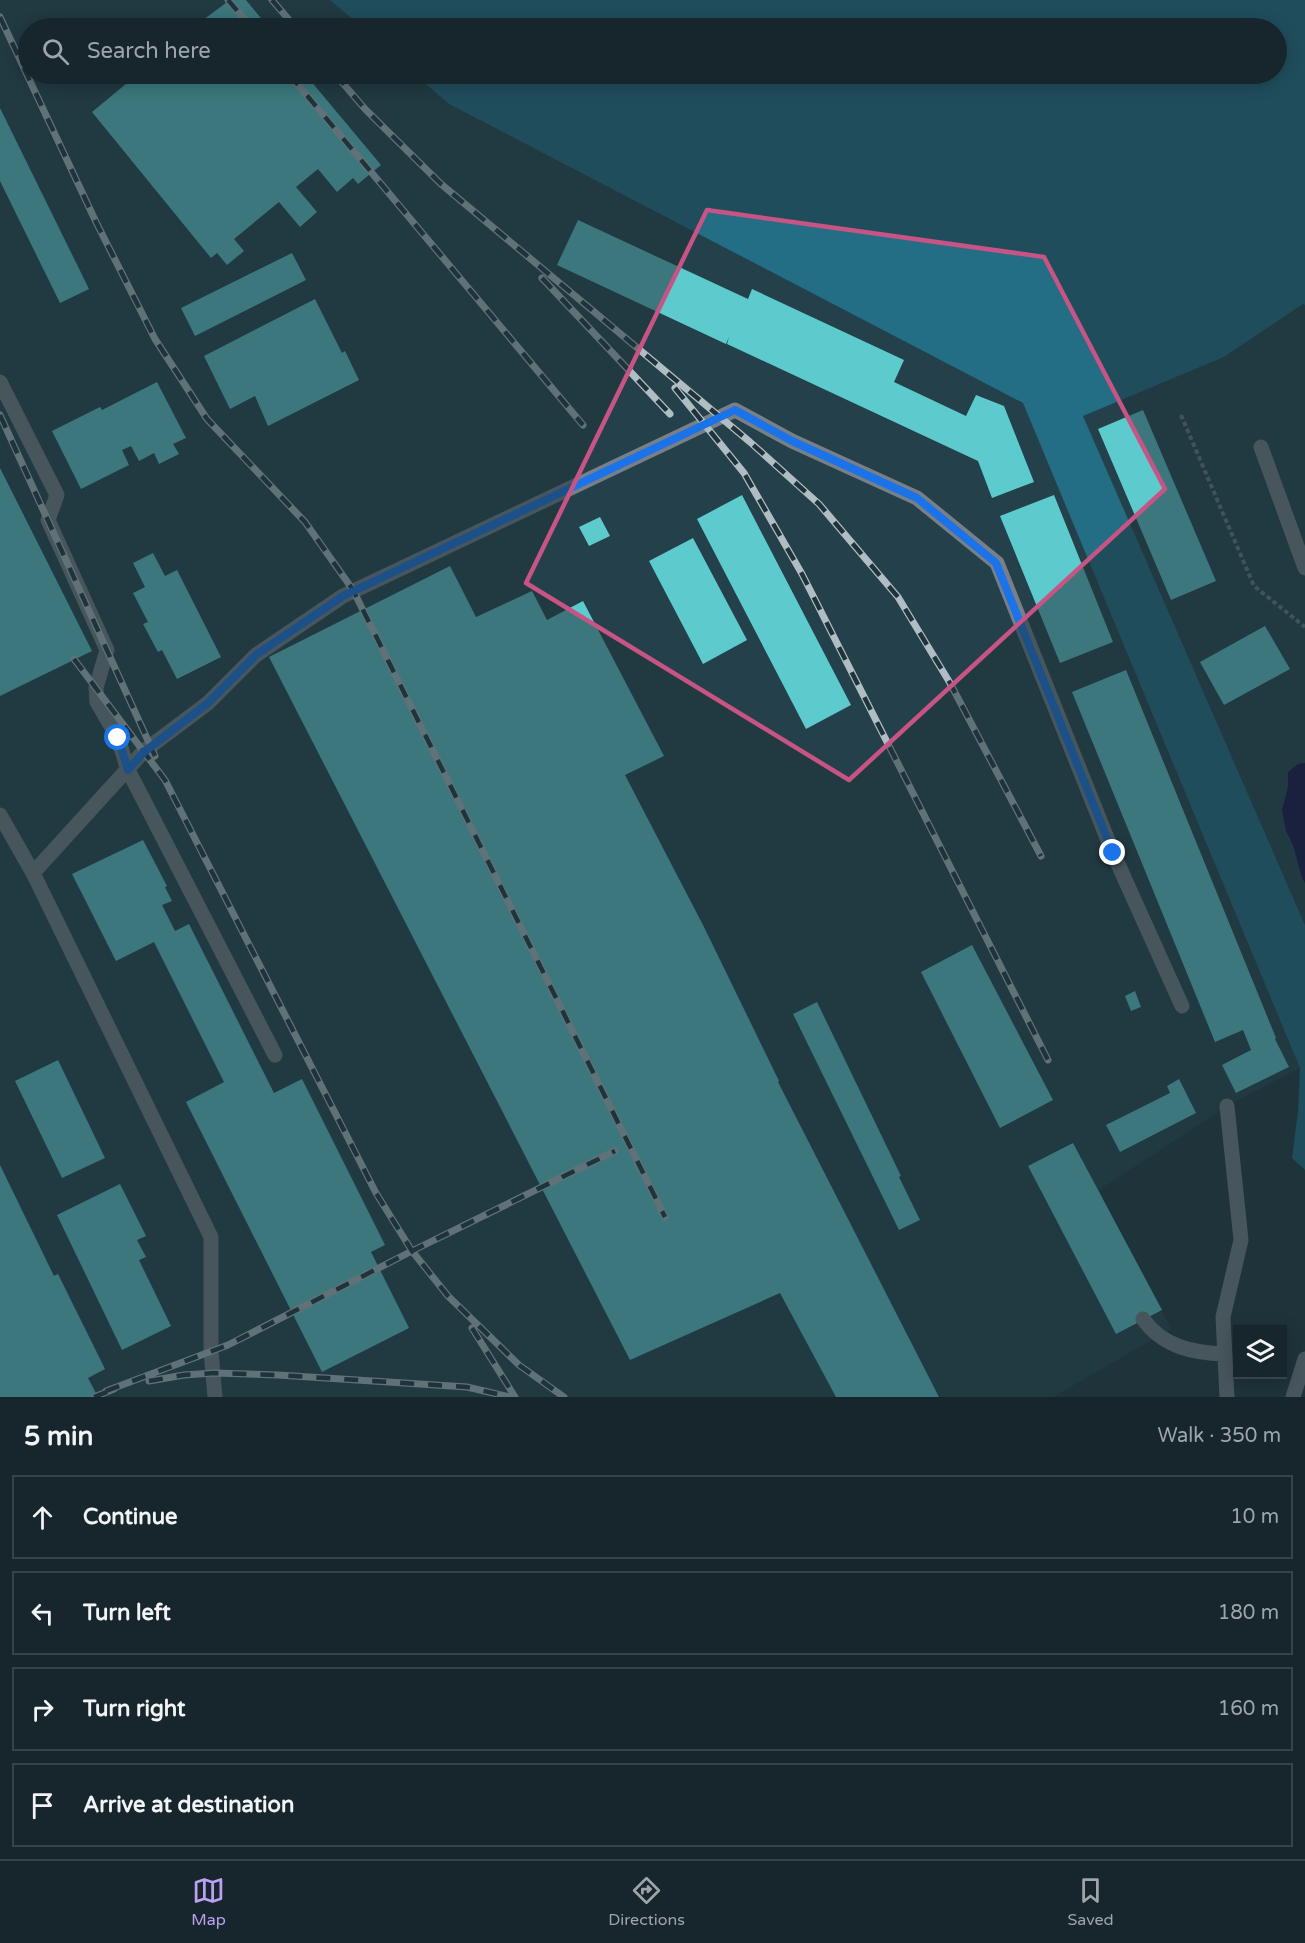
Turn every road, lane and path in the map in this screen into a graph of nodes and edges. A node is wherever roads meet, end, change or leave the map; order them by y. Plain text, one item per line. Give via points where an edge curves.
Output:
1 (0, 382) edge
2 (1181, 415) dead end
3 (1261, 447) dead end
4 (1305, 568) edge
5 (1305, 627) edge
6 (128, 770) junction
7 (0, 815) edge
8 (33, 873) junction
9 (1182, 1006) dead end
10 (275, 1055) dead end
11 (1227, 1106) dead end
12 (1143, 1319) dead end
13 (1225, 1354) junction
14 (1305, 1359) edge
15 (215, 1397) edge
16 (1227, 1397) edge
17 (1293, 1397) edge

1 - 6 street via 57,495 48,520 107,650 96,688 97,702 118,738
2 - 5 path via 1254,586
3 - 4 street
6 - 8 street
6 - 9 street via 144,752 208,703 256,655 343,596 735,410 792,441 917,498 996,563 1113,853
6 - 10 street
7 - 8 street
8 - 15 street via 211,1237
11 - 13 street via 1240,1240 1223,1317
12 - 13 street via 1151,1330 1179,1348
13 - 16 street
14 - 17 street

